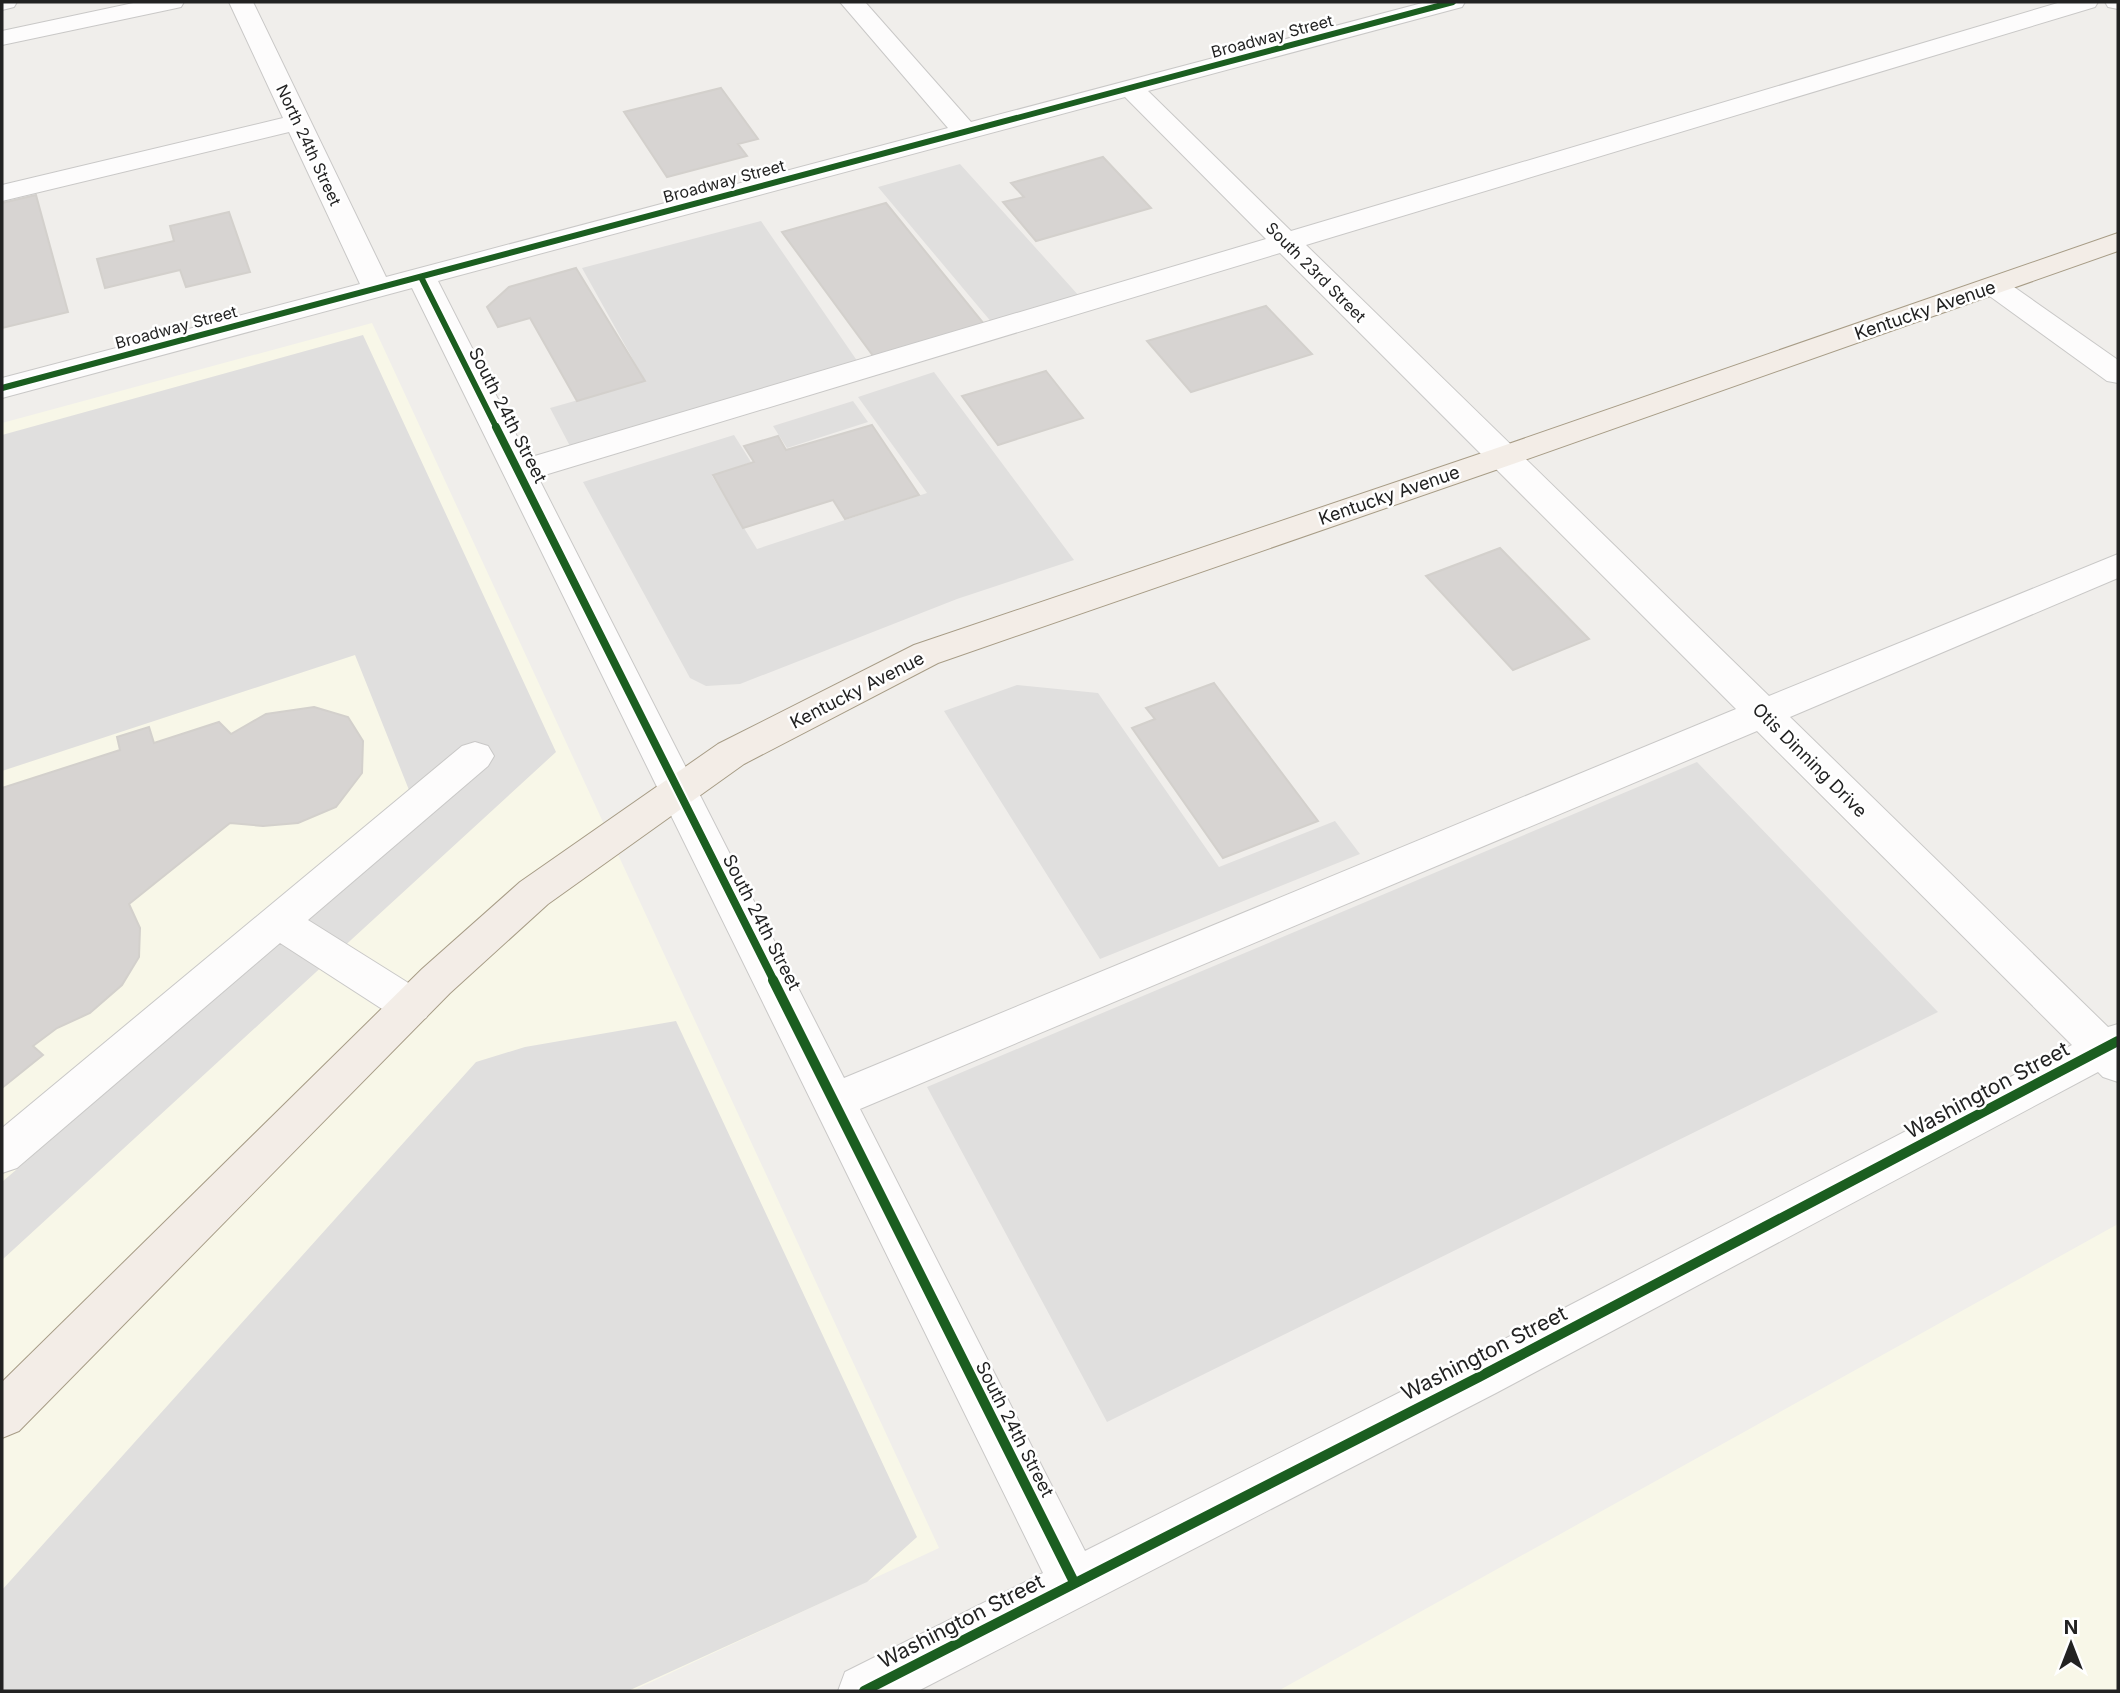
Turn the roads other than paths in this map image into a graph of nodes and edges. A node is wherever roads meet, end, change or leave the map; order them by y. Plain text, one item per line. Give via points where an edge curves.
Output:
1 (172, 2) edge
2 (241, 2) edge
3 (852, 2) edge
4 (1452, 2) edge
5 (2086, 2) edge
6 (2, 38) edge
7 (1130, 88) junction
8 (298, 122) junction
9 (966, 132) junction
10 (2, 193) edge
11 (2118, 241) edge
12 (1286, 242) junction
13 (421, 277) junction
14 (1994, 286) junction
15 (377, 288) junction
16 (2118, 374) edge
17 (2, 388) edge
18 (1502, 457) junction
19 (519, 472) junction
20 (2118, 565) edge
21 (1763, 713) junction
22 (475, 756) dead end
23 (678, 789) junction
24 (278, 921) junction
25 (411, 1006) junction
26 (2113, 1051) edge
27 (834, 1101) junction
28 (2, 1154) edge
29 (2, 1415) edge
30 (1074, 1582) junction
31 (864, 1691) edge

1 - 6 street
2 - 8 street, North 24th Street
3 - 9 street
4 - 7 street, Broadway Street
5 - 12 street
7 - 9 street, Broadway Street
7 - 12 street, South 23rd Street
8 - 10 street
8 - 15 street, North 24th Street
9 - 13 street, Broadway Street
11 - 14 main road, Kentucky Avenue
12 - 18 street, South 23rd Street
12 - 19 street
13 - 15 street, Broadway Street
13 - 19 street, South 24th Street
14 - 16 street
14 - 18 main road, Kentucky Avenue
15 - 17 street, Broadway Street
18 - 21 street, Otis Dinning Drive
18 - 23 main road, Kentucky Avenue via 926,654 731,754
19 - 23 street, South 24th Street
20 - 21 street
21 - 26 street, Otis Dinning Drive
21 - 27 street
22 - 24 street
23 - 25 main road, Kentucky Avenue via 534,893
23 - 27 street, South 24th Street
24 - 25 street
24 - 28 street
25 - 29 main road, Kentucky Avenue
26 - 30 street, Washington Street
27 - 30 street, South 24th Street
30 - 31 street, Washington Street

